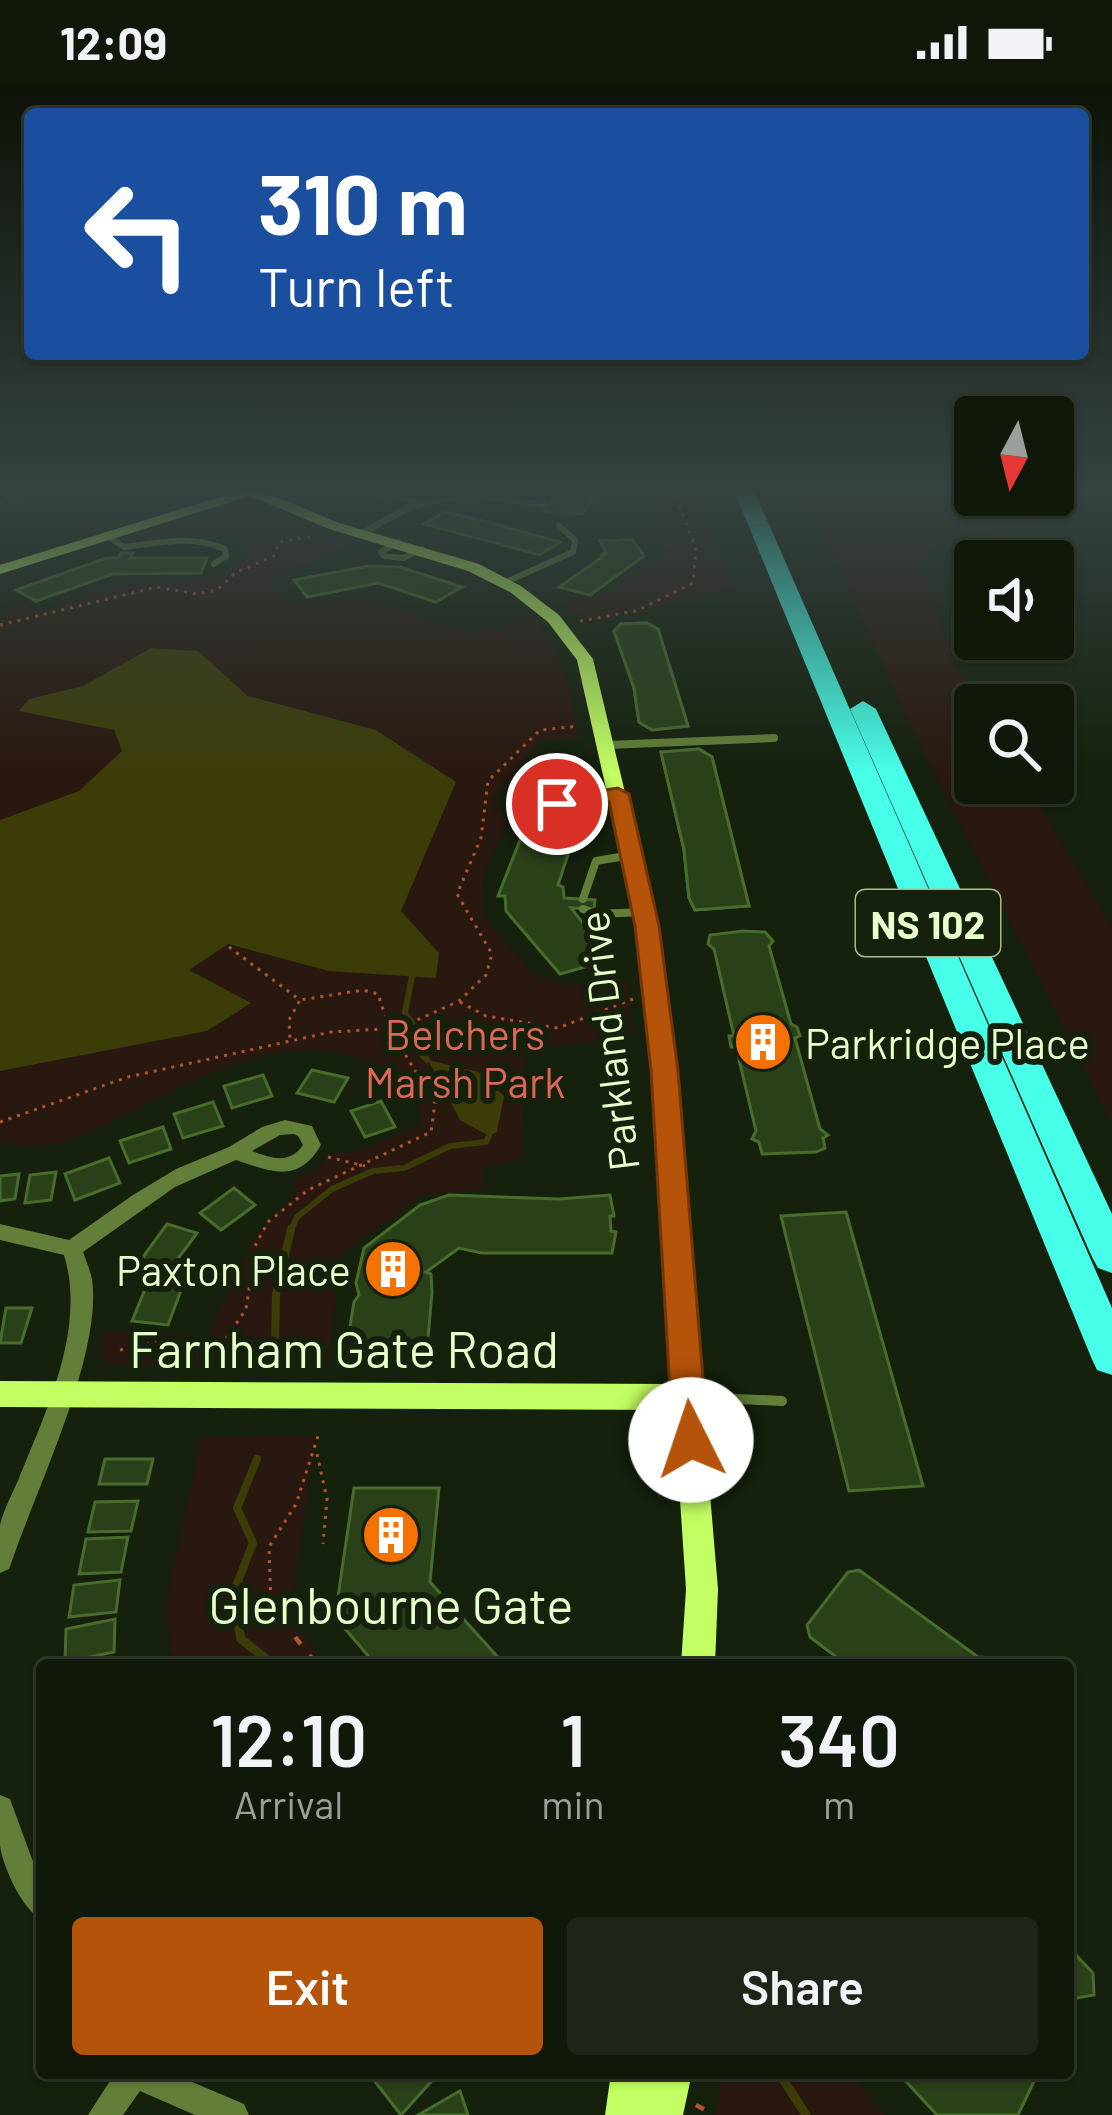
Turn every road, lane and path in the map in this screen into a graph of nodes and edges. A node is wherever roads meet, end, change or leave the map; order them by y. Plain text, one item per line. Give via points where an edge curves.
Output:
1 (225, 583) edge
2 (510, 583) edge
3 (693, 583) edge
4 (783, 583) edge
5 (806, 583) edge
6 (563, 623) junction
7 (0, 625) edge
8 (579, 726) dead end
9 (774, 738) dead end
10 (607, 745) junction
11 (618, 794) junction
12 (549, 812) dead end
13 (631, 855) junction
14 (644, 912) junction
15 (230, 947) dead end
16 (657, 995) junction
17 (300, 1000) junction
18 (459, 1001) junction
19 (390, 1030) junction
20 (290, 1040) junction
21 (0, 1122) edge
22 (310, 1152) junction
23 (235, 1153) junction
24 (367, 1167) junction
25 (0, 1232) edge
26 (72, 1249) junction
27 (1112, 1258) edge
28 (217, 1342) junction
29 (120, 1350) dead end
30 (1112, 1358) edge
31 (206, 1371) dead end
32 (63, 1393) junction
33 (0, 1394) edge
34 (687, 1397) junction
35 (782, 1401) dead end
36 (318, 1436) dead end
37 (316, 1452) junction
38 (323, 1544) dead end
39 (0, 1561) edge
40 (312, 1659) edge
41 (698, 1659) edge
42 (0, 1809) edge
43 (36, 1894) edge
44 (130, 2079) edge
45 (148, 2079) edge
46 (631, 2079) edge
47 (670, 2079) edge
48 (104, 2115) edge
49 (233, 2115) edge
50 (626, 2115) edge
51 (662, 2115) edge

1 - 7 path via 197,594 157,587
2 - 6 street, Parkland Drive
3 - 6 path via 636,611
4 - 30 highway, NS 102
5 - 27 highway, NS 102
6 - 10 street, Parkland Drive via 585,658
8 - 18 path via 540,730 488,781 481,838 457,894 492,954 486,975
9 - 10 lane
10 - 11 street, Parkland Drive
11 - 12 lane via 581,797
11 - 13 street, Parkland Drive
13 - 14 street, Parkland Drive
13 - 14 lane via 596,861 583,904 597,914
14 - 16 street, Parkland Drive
15 - 17 path
16 - 18 path via 558,1028 486,1016
16 - 34 street, Parkland Drive
17 - 19 path via 379,994
17 - 20 path
18 - 19 path
19 - 20 path
19 - 24 path via 435,1103 431,1132
20 - 21 path via 128,1077
22 - 23 street via 280,1167
22 - 23 street via 305,1131 282,1126
22 - 24 path
23 - 26 street via 160,1186
24 - 28 path via 323,1181 275,1212 257,1239 250,1299
25 - 26 street
26 - 32 street via 86,1297
28 - 29 path
28 - 31 path
32 - 33 street, Farnham Gate Road
32 - 34 street, Farnham Gate Road
32 - 39 street
34 - 35 lane
34 - 41 street, Parkland Drive via 702,1589
36 - 37 path
37 - 38 path via 327,1499
37 - 40 path via 268,1547 271,1606
42 - 43 street
44 - 48 street
45 - 49 street
46 - 50 street
47 - 51 street

